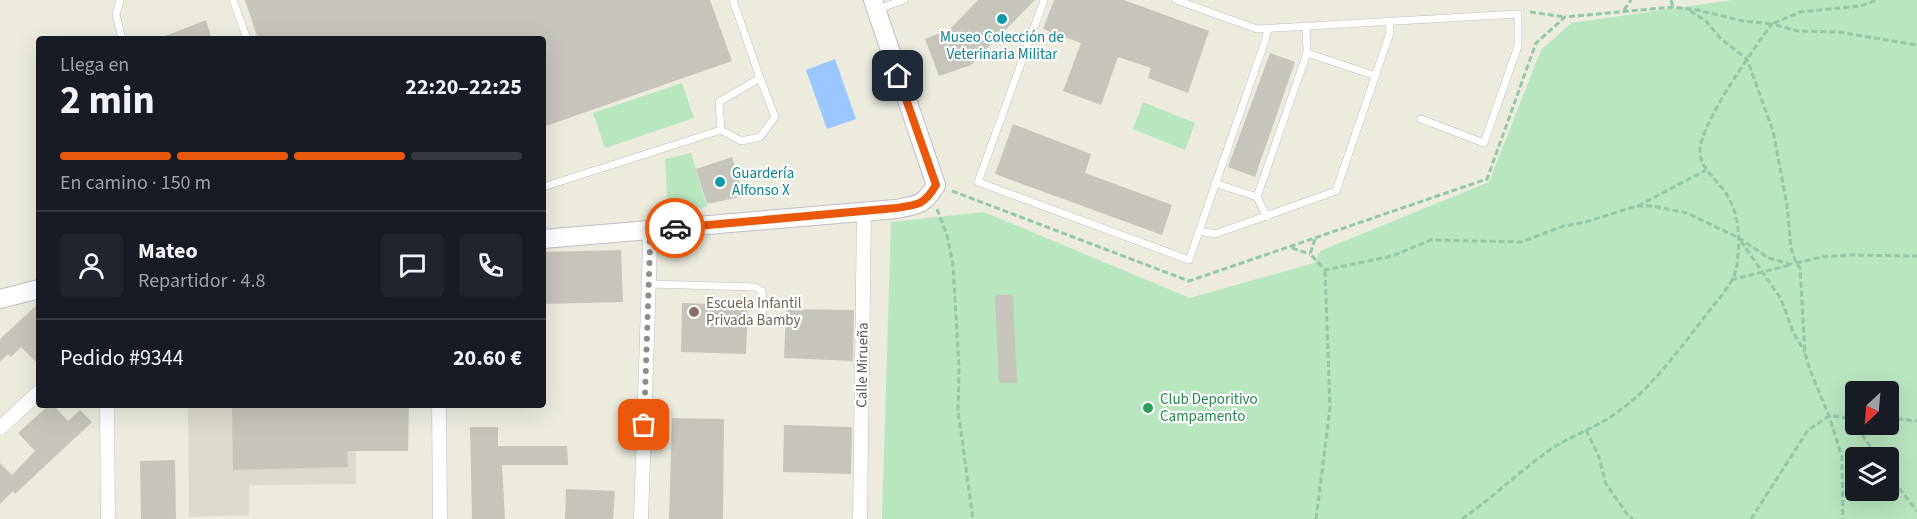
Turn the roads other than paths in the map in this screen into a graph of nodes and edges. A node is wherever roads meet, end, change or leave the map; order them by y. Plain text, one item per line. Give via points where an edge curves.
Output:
1 (120, 0) edge
2 (232, 0) edge
3 (733, 0) edge
4 (904, 0) edge
5 (1044, 0) edge
6 (1176, 0) edge
7 (874, 5) edge
8 (1389, 22) junction
9 (1306, 27) junction
10 (1268, 28) junction
11 (121, 36) edge
12 (246, 36) edge
13 (1307, 53) junction
14 (1376, 76) junction
15 (760, 78) junction
16 (1421, 119) dead end
17 (721, 130) junction
18 (1215, 183) junction
19 (546, 186) edge
20 (1257, 197) junction
21 (864, 211) junction
22 (1267, 216) junction
23 (649, 230) junction
24 (1199, 231) junction
25 (546, 239) edge
26 (649, 284) junction
27 (36, 290) edge
28 (0, 299) edge
29 (763, 319) dead end
30 (36, 395) edge
31 (107, 408) edge
32 (439, 408) edge
33 (0, 428) edge
34 (108, 519) edge
35 (440, 519) edge
36 (641, 519) edge
37 (860, 519) edge

1 - 11 lane via 116,14
2 - 12 lane
3 - 15 lane
4 - 7 lane
5 - 24 lane via 978,182 1189,260
6 - 10 lane via 1257,29
7 - 21 street via 933,190 917,206
8 - 9 lane
8 - 14 lane via 1390,33
8 - 16 lane via 1518,14 1518,46 1484,143
9 - 10 lane
9 - 13 lane
10 - 18 lane
13 - 14 lane
13 - 20 lane
14 - 22 lane via 1336,191
15 - 17 lane via 719,102
15 - 17 lane via 775,117 760,138 741,141
17 - 19 lane
18 - 20 lane
18 - 24 lane
20 - 22 lane
21 - 23 street
21 - 37 street, Calle Mirueña
22 - 24 lane via 1215,234
23 - 25 street
23 - 26 street
26 - 29 lane via 755,287 762,291
26 - 36 street
27 - 28 street
30 - 33 street
31 - 34 street
32 - 35 street

